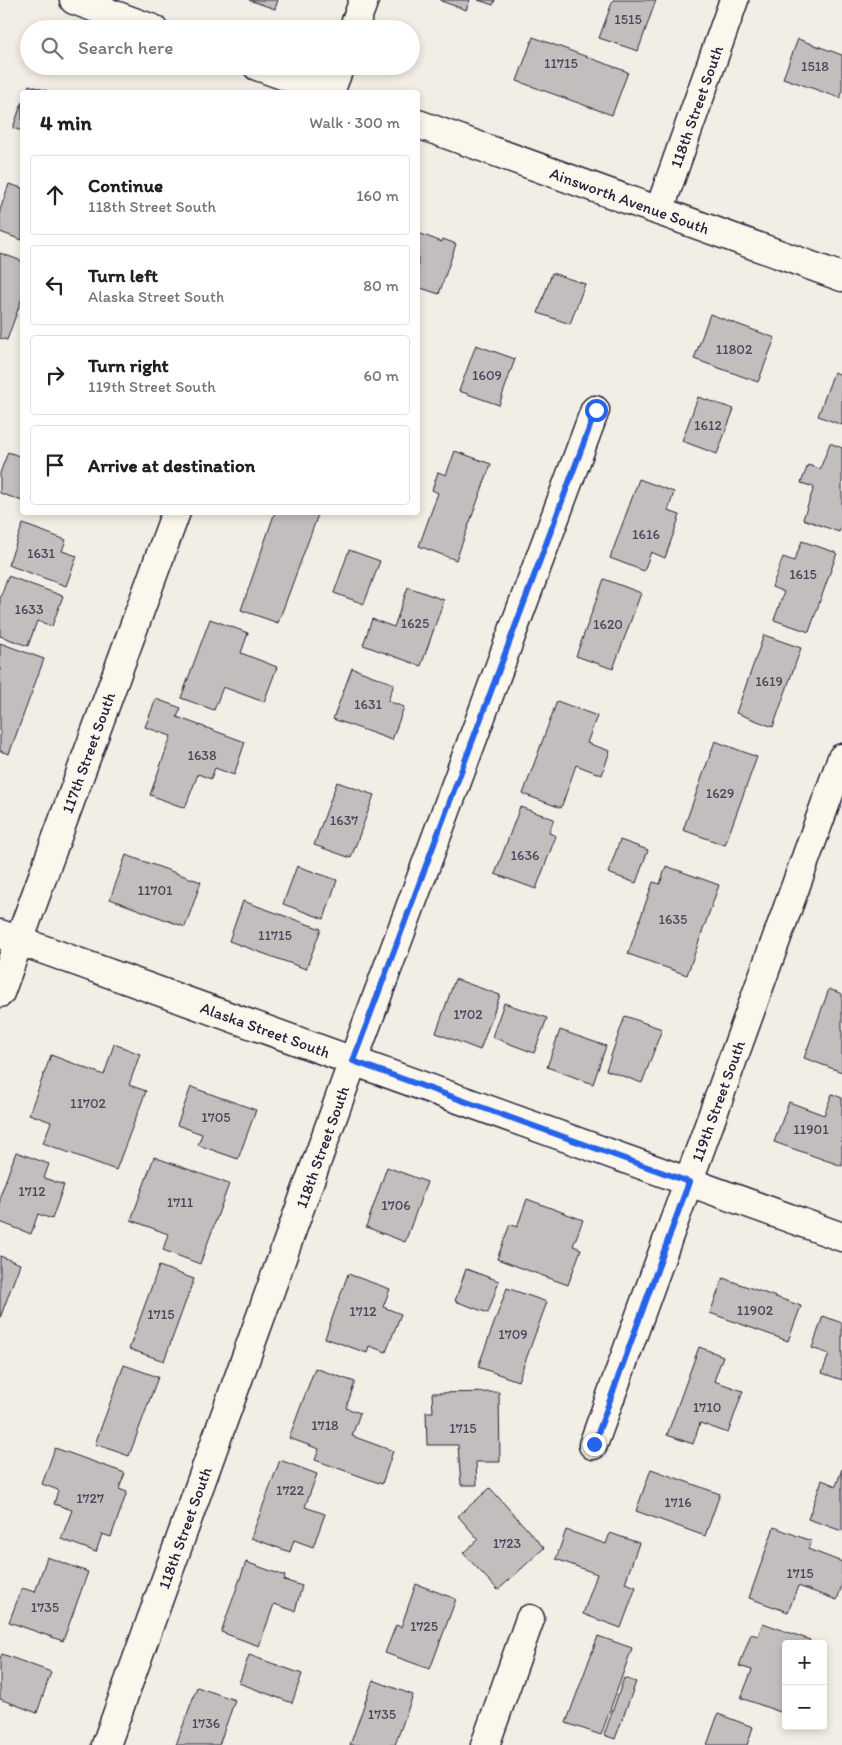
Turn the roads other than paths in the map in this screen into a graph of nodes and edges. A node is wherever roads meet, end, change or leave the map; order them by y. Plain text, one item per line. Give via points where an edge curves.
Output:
1 (74, 0) edge
2 (364, 0) edge
3 (734, 0) edge
4 (128, 20) edge
5 (356, 20) edge
6 (282, 75) edge
7 (337, 75) edge
8 (324, 90) edge
9 (331, 90) edge
10 (420, 125) edge
11 (659, 211) junction
12 (842, 277) edge
13 (596, 410) dead end
14 (175, 515) edge
15 (842, 758) edge
16 (9, 937) edge
17 (0, 993) edge
18 (353, 1061) junction
19 (689, 1182) junction
20 (842, 1238) edge
21 (594, 1444) dead end
22 (530, 1619) dead end
23 (106, 1745) edge
24 (485, 1745) edge

1 - 4 street
2 - 5 street
3 - 11 street, 118th Street South
6 - 8 street
7 - 9 street
10 - 11 street, Ainsworth Avenue South
11 - 12 street, Ainsworth Avenue South
13 - 18 street, 118th Street South
14 - 16 street, 117th Street South
15 - 19 street, 119th Street South
16 - 17 street, 117th Street South
16 - 18 street, Alaska Street South
18 - 19 street, Alaska Street South
18 - 23 street, 118th Street South
19 - 20 street, Alaska Street South
19 - 21 street, 119th Street South
22 - 24 street

